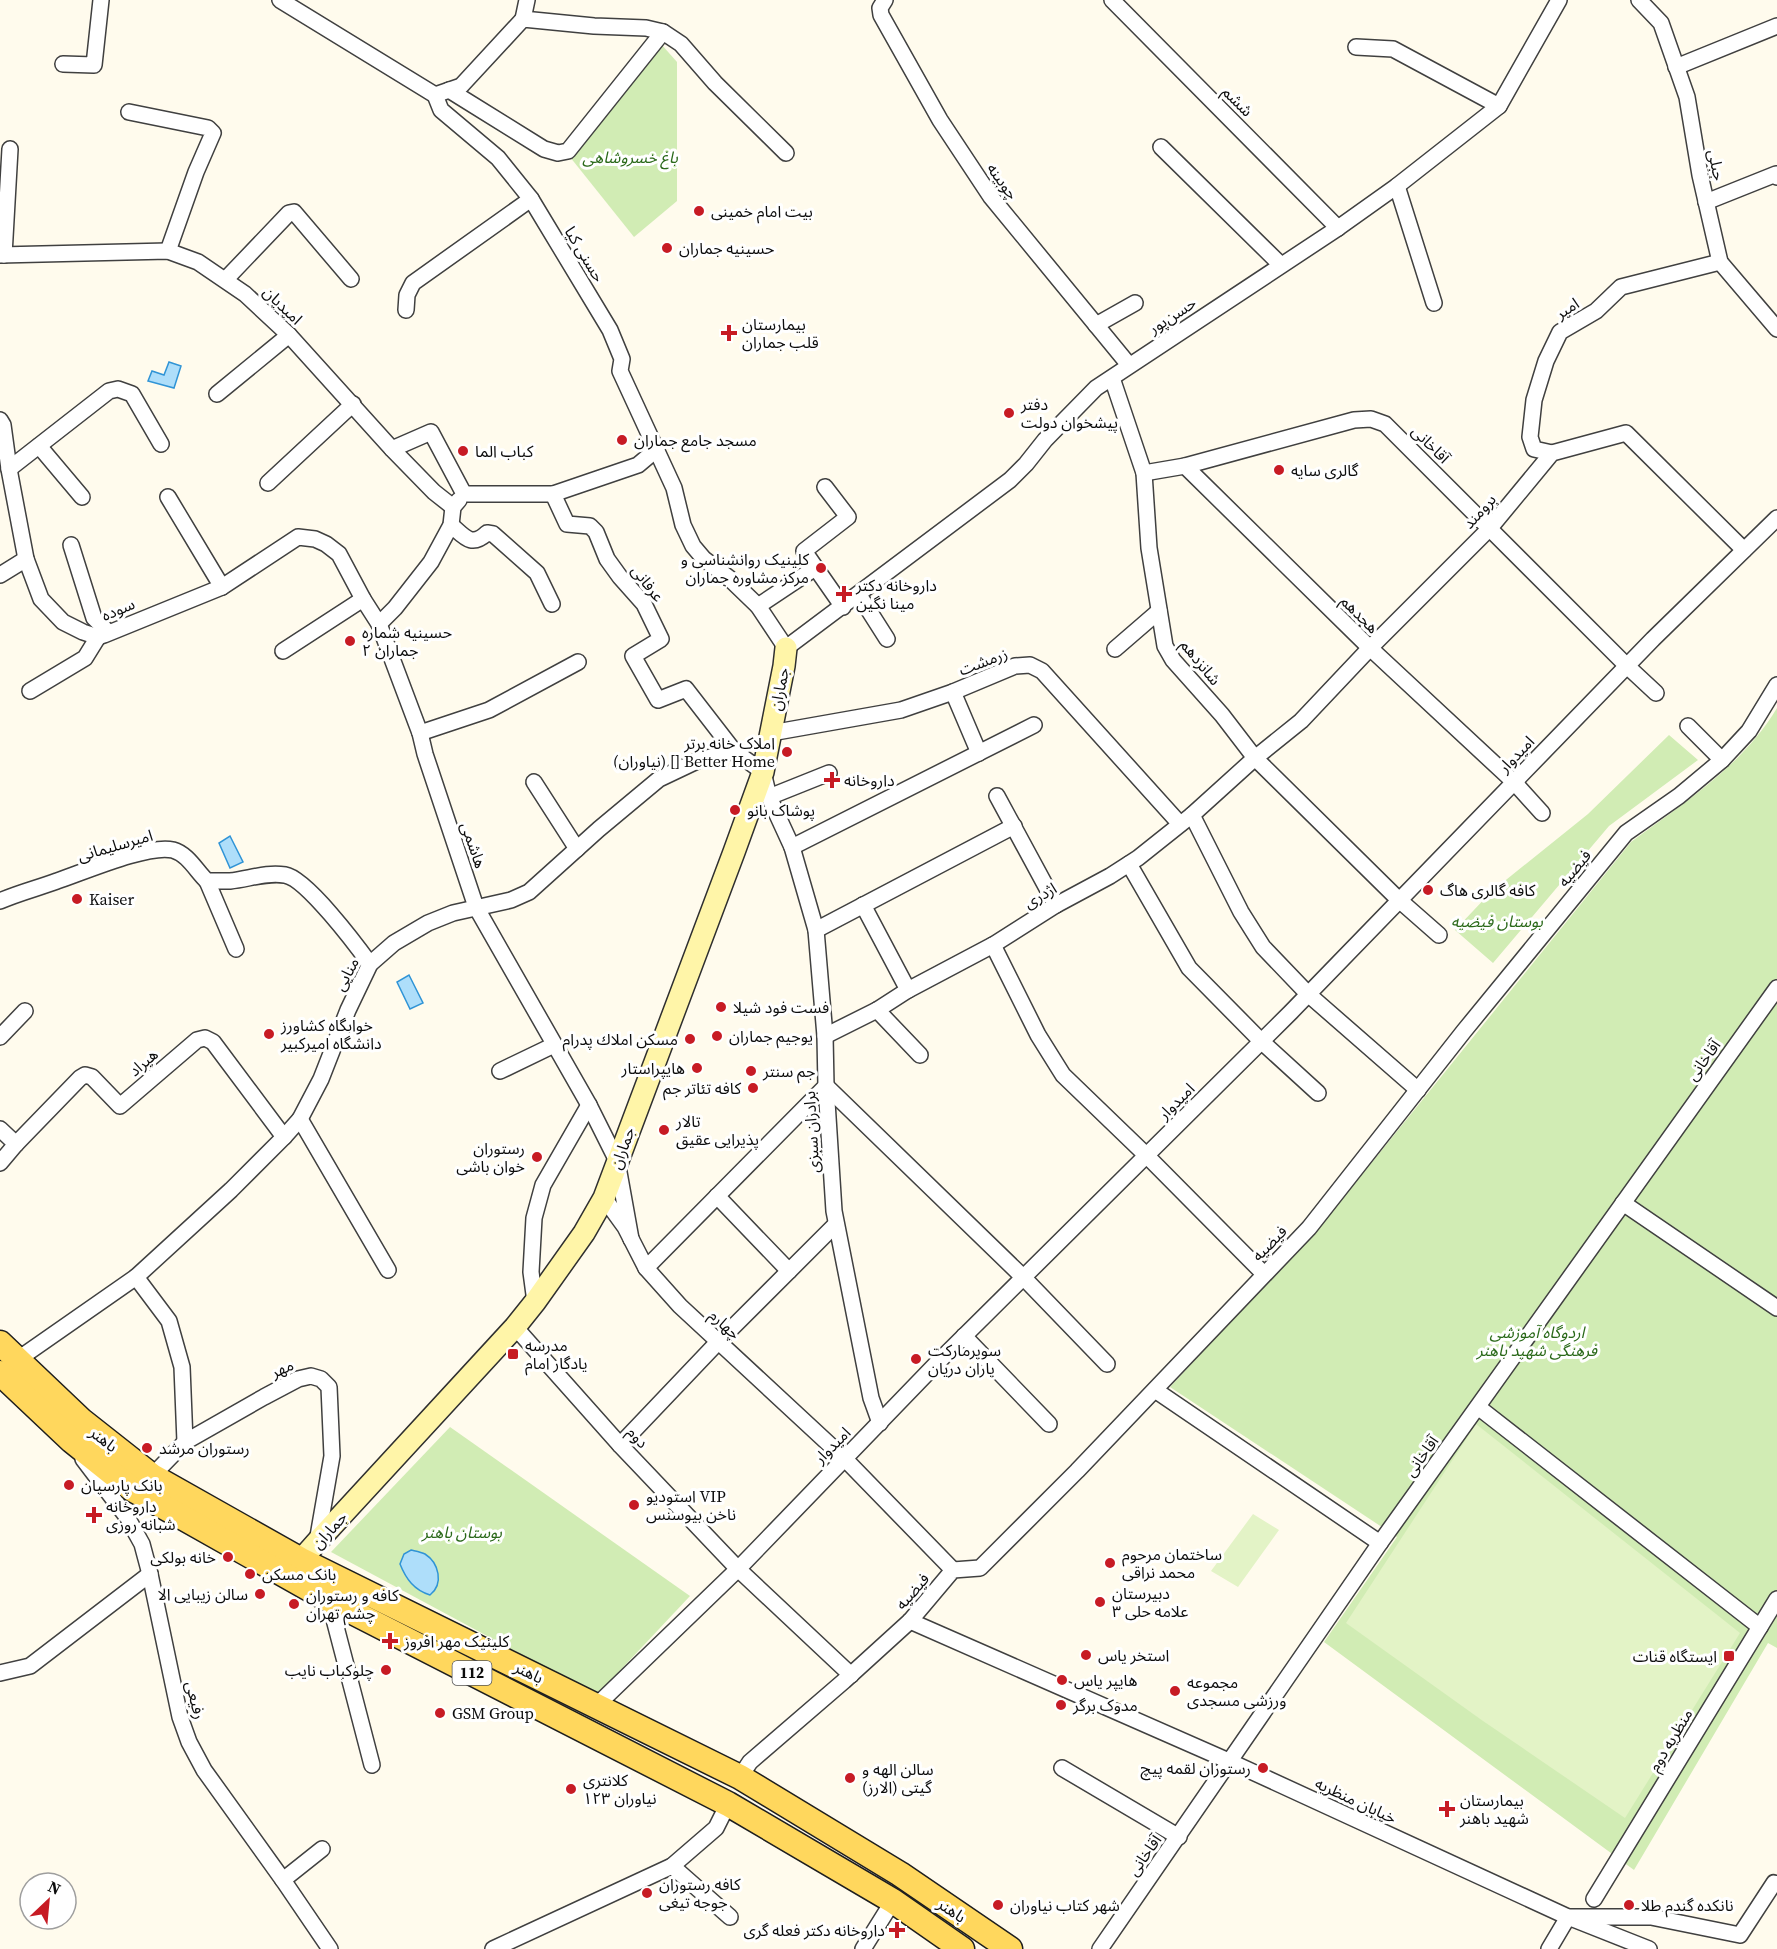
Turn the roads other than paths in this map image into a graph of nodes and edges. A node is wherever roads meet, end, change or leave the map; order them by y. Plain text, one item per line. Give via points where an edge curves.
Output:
1 (101, 0) edge
2 (280, 0) edge
3 (527, 0) edge
4 (885, 0) edge
5 (1112, 0) edge
6 (1559, 0) edge
7 (1639, 0) edge
8 (523, 18) junction
9 (1777, 26) edge
10 (663, 32) junction
11 (1356, 46) dead end
12 (63, 64) dead end
13 (1676, 67) junction
14 (442, 93) junction
15 (1499, 106) junction
16 (129, 112) dead end
17 (1161, 147) dead end
18 (10, 149) dead end
19 (786, 153) dead end
20 (1777, 177) edge
21 (1397, 186) junction
22 (531, 199) junction
23 (1706, 202) junction
24 (1338, 228) junction
25 (168, 250) junction
26 (2, 255) edge
27 (1720, 262) junction
28 (1281, 266) junction
29 (226, 279) junction
30 (351, 279) dead end
31 (1135, 303) dead end
32 (1434, 303) dead end
33 (406, 310) dead end
34 (1096, 325) junction
35 (1777, 329) edge
36 (289, 335) junction
37 (1129, 365) junction
38 (1112, 378) junction
39 (217, 394) dead end
40 (353, 404) junction
41 (0, 420) edge
42 (161, 444) dead end
43 (39, 446) junction
44 (392, 449) junction
45 (657, 449) junction
46 (1552, 453) junction
47 (1185, 466) junction
48 (9, 469) junction
49 (1144, 473) junction
50 (268, 483) dead end
51 (825, 487) dead end
52 (464, 494) junction
53 (554, 494) junction
54 (82, 497) dead end
55 (168, 497) dead end
56 (453, 507) junction
57 (1777, 518) edge
58 (451, 525) junction
59 (1490, 528) junction
60 (315, 539) joint
61 (71, 545) dead end
62 (1744, 550) junction
63 (26, 559) junction
64 (815, 568) junction
65 (0, 575) edge
66 (222, 587) junction
67 (859, 595) junction
68 (363, 599) junction
69 (552, 604) dead end
70 (758, 606) junction
71 (843, 607) junction
72 (1159, 611) junction
73 (379, 624) junction
74 (103, 634) junction
75 (888, 639) dead end
76 (786, 648) junction
77 (1370, 648) junction
78 (1115, 649) dead end
79 (283, 651) dead end
80 (578, 662) dead end
81 (1627, 666) junction
82 (1777, 685) edge
83 (30, 691) dead end
84 (953, 692) junction
85 (1656, 693) dead end
86 (1034, 725) dead end
87 (1688, 726) dead end
88 (420, 733) junction
89 (771, 733) junction
90 (734, 751) junction
91 (979, 753) junction
92 (1255, 758) junction
93 (1722, 760) junction
94 (763, 772) junction
95 (829, 773) dead end
96 (534, 782) dead end
97 (1514, 782) junction
98 (997, 796) dead end
99 (769, 797) junction
100 (1542, 813) dead end
101 (1186, 820) junction
102 (1014, 826) junction
103 (792, 847) junction
104 (577, 849) junction
105 (1129, 864) junction
106 (207, 881) junction
107 (1, 899) edge
108 (1398, 899) junction
109 (863, 905) junction
110 (1056, 905) junction
111 (476, 907) junction
112 (816, 930) junction
113 (1439, 935) dead end
114 (993, 945) junction
115 (236, 949) dead end
116 (370, 964) junction
117 (1777, 987) edge
118 (908, 990) junction
119 (1308, 994) junction
120 (877, 1010) junction
121 (25, 1011) dead end
122 (825, 1036) junction
123 (0, 1037) edge
124 (1261, 1041) junction
125 (554, 1045) junction
126 (920, 1055) dead end
127 (500, 1071) dead end
128 (826, 1086) junction
129 (1418, 1090) junction
130 (1318, 1093) dead end
131 (589, 1105) junction
132 (300, 1119) junction
133 (0, 1129) edge
134 (284, 1137) junction
135 (16, 1144) junction
136 (1146, 1155) junction
137 (617, 1161) junction
138 (0, 1163) edge
139 (717, 1196) junction
140 (604, 1198) junction
141 (1623, 1203) junction
142 (836, 1224) junction
143 (631, 1239) junction
144 (646, 1268) junction
145 (388, 1270) dead end
146 (789, 1271) junction
147 (1264, 1274) junction
148 (136, 1277) junction
149 (1023, 1277) junction
150 (535, 1302) junction
151 (1777, 1308) edge
152 (515, 1327) junction
153 (964, 1336) junction
154 (718, 1342) junction
155 (0, 1343) edge
156 (1107, 1365) dead end
157 (8, 1366) edge
158 (1155, 1390) junction
159 (1478, 1407) junction
160 (880, 1423) junction
161 (1048, 1424) dead end
162 (72, 1441) junction
163 (185, 1442) junction
164 (620, 1445) junction
165 (844, 1458) junction
166 (152, 1476) junction
167 (1380, 1543) junction
168 (303, 1560) junction
169 (738, 1569) junction
170 (953, 1570) junction
171 (150, 1574) junction
172 (1777, 1599) edge
173 (329, 1600) junction
174 (910, 1620) junction
175 (1760, 1627) junction
176 (0, 1673) edge
177 (851, 1676) junction
178 (596, 1706) junction
179 (1231, 1762) junction
180 (372, 1765) dead end
181 (1062, 1768) dead end
182 (740, 1777) junction
183 (728, 1804) junction
184 (1179, 1836) junction
185 (322, 1850) dead end
186 (672, 1866) junction
187 (283, 1880) junction
188 (1776, 1882) edge
189 (1593, 1899) dead end
190 (893, 1902) junction
191 (730, 1917) dead end
192 (1568, 1917) junction
193 (512, 1945) edge
194 (330, 1949) edge
195 (493, 1949) edge
196 (863, 1949) edge
197 (962, 1949) edge
198 (1010, 1949) edge
199 (1100, 1949) edge
200 (1549, 1949) edge
201 (1649, 1949) edge

1 - 12 street via 94,65
2 - 14 street, حسنی کیا
3 - 8 street
4 - 34 street, چوبینه via 881,15 940,120 991,197
5 - 24 street, ششم
6 - 15 street, حسن‌پور
7 - 13 street, جبلی via 1661,23
8 - 10 street
8 - 14 street via 461,86
9 - 13 street
10 - 14 street via 568,151 544,149
10 - 19 street via 681,44
11 - 15 street via 1393,50
13 - 23 street, جبلی via 1687,97
14 - 22 street, حسنی کیا via 441,110 498,158
15 - 21 street, حسن‌پور
16 - 25 street via 207,128 213,133
17 - 28 street
18 - 26 street
20 - 23 street via 1776,174
21 - 24 street, حسن‌پور
21 - 32 street
22 - 33 street via 413,283
22 - 45 street, حسنی کیا via 610,330 622,359 620,371
23 - 27 street, جبلی
24 - 28 street, حسن‌پور
25 - 26 street, امیدیان
25 - 29 street, امیدیان
27 - 35 street, جبلی
27 - 46 street, امیر via 1621,287 1596,311 1560,332 1534,400 1530,436 1534,449
28 - 37 street, حسن‌پور
29 - 30 street via 294,212
29 - 36 street, امیدیان
31 - 34 street
34 - 37 street, چوبینه
36 - 39 street
36 - 40 street, امیدیان
37 - 38 street, حسن‌پور
38 - 49 street, شانزدهم
38 - 67 street, حسن‌پور via 1084,400 1010,480
40 - 44 street, امیدیان
40 - 50 street
41 - 48 street, سوده
42 - 43 street via 132,394 118,389 109,391
43 - 48 street
43 - 54 street
44 - 52 street via 430,432
44 - 56 street, امیدیان
45 - 53 street via 638,465
45 - 70 street, حسنی کیا via 693,546
46 - 59 street, برومند
46 - 62 street via 1626,433
47 - 49 street, آقاخانی
47 - 59 street, آقاخانی via 1354,420 1371,419 1385,424
47 - 77 street, هجدهم
48 - 63 street, سوده
49 - 72 street, شانزدهم via 1149,548
51 - 64 street via 848,516 804,551
52 - 53 street
52 - 56 street
53 - 90 street, عرفانی via 567,524 590,526 596,532 607,559 651,615 661,639 633,656 658,700 686,688
55 - 66 street
56 - 58 street
57 - 62 street, امیدوار
58 - 69 street via 474,541 487,533 493,534 537,573
58 - 73 street via 431,562
59 - 77 street, برومند
59 - 81 street, آقاخانی
60 - 66 street, سوده via 298,537
60 - 68 street, هاشمی via 339,554
61 - 74 street via 94,618
62 - 81 street, امیدوار
63 - 65 street
63 - 74 street, سوده via 41,599 63,622 83,632
64 - 70 street
64 - 71 street
66 - 74 street, سوده
67 - 71 street, حسن‌پور
67 - 75 street
68 - 73 street, هاشمی
68 - 79 street
70 - 76 street, حسنی کیا
71 - 76 street, حسن‌پور
72 - 78 street
72 - 92 street, شانزدهم via 1165,646 1173,660
73 - 88 street, هاشمی
74 - 83 street via 85,658
76 - 89 main road, جماران
77 - 92 street, برومند via 1301,721
77 - 97 street, هجدهم
80 - 88 street via 489,710
81 - 85 street, آقاخانی
81 - 97 street, امیدوار
82 - 93 street, فیضیه via 1749,731
84 - 89 street, زرمشت via 901,710
84 - 91 street
84 - 101 street, زرمشت via 1015,666 1030,665 1042,671
86 - 91 street
87 - 93 street
88 - 111 street, هاشمی
89 - 94 main road, جماران
90 - 94 street, عرفانی
90 - 104 street, منایی via 699,760 659,779
91 - 103 street
92 - 101 street, اژدری
92 - 108 street, شانزدهم
93 - 129 street, فیضیه via 1626,833
94 - 99 street, برادران سبزی
94 - 137 main road, جماران
95 - 99 street
96 - 104 street
97 - 100 street, هجدهم
97 - 108 street, امیدوار
98 - 102 street
99 - 103 street, برادران سبزی
101 - 105 street, اژدری
101 - 119 street, زرمشت via 1263,947
102 - 109 street
102 - 110 street
103 - 112 street, برادران سبزی
104 - 111 street, منایی via 529,892
105 - 110 street, اژدری
105 - 124 street via 1189,968
106 - 107 street, امیرسلیمانی via 188,859 175,851 158,849
106 - 115 street, امیرسلیمانی
106 - 116 street via 288,875 350,936
108 - 113 street, شانزدهم
108 - 119 street, امیدوار
109 - 112 street
109 - 118 street
110 - 114 street, اژدری
111 - 116 street, منایی via 428,923 394,943
111 - 125 street, هاشمی
112 - 122 street, برادران سبزی
114 - 118 street, اژدری
114 - 136 street via 1063,1076
116 - 132 street, منایی
117 - 141 street, آقاخانی
118 - 120 street, اژدری
119 - 124 street, امیدوار
119 - 129 street, زرمشت
120 - 122 street, اژدری
120 - 126 street
121 - 123 street
122 - 128 street, برادران سبزی
124 - 130 street
124 - 136 street, امیدوار
125 - 127 street
125 - 131 street, هاشمی
128 - 139 street
128 - 142 street, برادران سبزی
128 - 149 street
129 - 147 street, فیضیه via 1309,1228
131 - 137 street, هاشمی
131 - 150 street via 543,1185 534,1218 531,1272
132 - 134 street, منایی
132 - 145 street
133 - 135 street
134 - 135 street, هیراد via 213,1042 205,1038 197,1040 120,1106 92,1077 85,1075
134 - 148 street, منایی
135 - 138 street, هیراد
136 - 147 street
136 - 149 street, امیدوار
137 - 140 main road, جماران
137 - 143 street, هاشمی
139 - 144 street
139 - 146 street
140 - 143 street, چهارم
140 - 150 main road, جماران
141 - 151 street
141 - 159 street, آقاخانی
142 - 146 street
142 - 160 street, برادران سبزی via 871,1398
143 - 144 street, چهارم
144 - 154 street, چهارم
146 - 154 street
147 - 158 street, فیضیه
148 - 157 street, منایی
148 - 163 street via 169,1321 182,1366
149 - 153 street, امیدوار
149 - 156 street
150 - 152 main road, جماران
152 - 164 street, دوم
152 - 168 main road, جماران
153 - 160 street, امیدوار
153 - 161 street
154 - 164 street
154 - 165 street, چهارم
155 - 157 main road, باهنر / 112
157 - 162 main road, باهنر / 112
157 - 166 main road, باهنر / 112
158 - 167 street
158 - 170 street, فیضیه via 980,1568
159 - 167 street, آقاخانی
159 - 175 street
160 - 165 street, امیدوار
162 - 168 main road, باهنر / 112 via 132,1489
162 - 171 street, رفیعی via 127,1517 142,1544
163 - 166 street, مهر
163 - 168 street, مهر via 298,1379 321,1378 329,1387 332,1456
164 - 169 street, دوم
165 - 169 street, امیدوار
165 - 170 street, چهارم
166 - 168 main road, باهنر / 112
167 - 179 street, آقاخانی
168 - 173 main road, باهنر / 112
168 - 178 main road, باهنر / 112
169 - 177 street, دوم
169 - 178 street, امیدوار
170 - 174 street, فیضیه
171 - 176 street via 30,1666
171 - 187 street, رفیعی via 180,1717 189,1742 204,1770
172 - 175 street, منظریه دوم
173 - 180 street
173 - 183 main road, باهنر / 112
174 - 177 street, فیضیه
174 - 179 street, خیابان منظریه
175 - 189 street, منظریه دوم
177 - 182 street, فیضیه via 750,1762
178 - 182 main road, باهنر / 112
179 - 184 street, آقاخانی
179 - 192 street, خیابان منظریه
181 - 184 street
182 - 183 main road
182 - 198 main road, باهنر / 112 via 900,1874
183 - 186 street via 716,1828
183 - 190 main road, باهنر / 112
184 - 199 street, آقاخانی
185 - 187 street
186 - 191 street
186 - 193 street
187 - 194 street, رفیعی
188 - 192 street, خیابان منظریه via 1740,1935 1651,1917
190 - 196 street
190 - 197 main road, باهنر / 112
192 - 200 street
192 - 201 street
193 - 195 street

